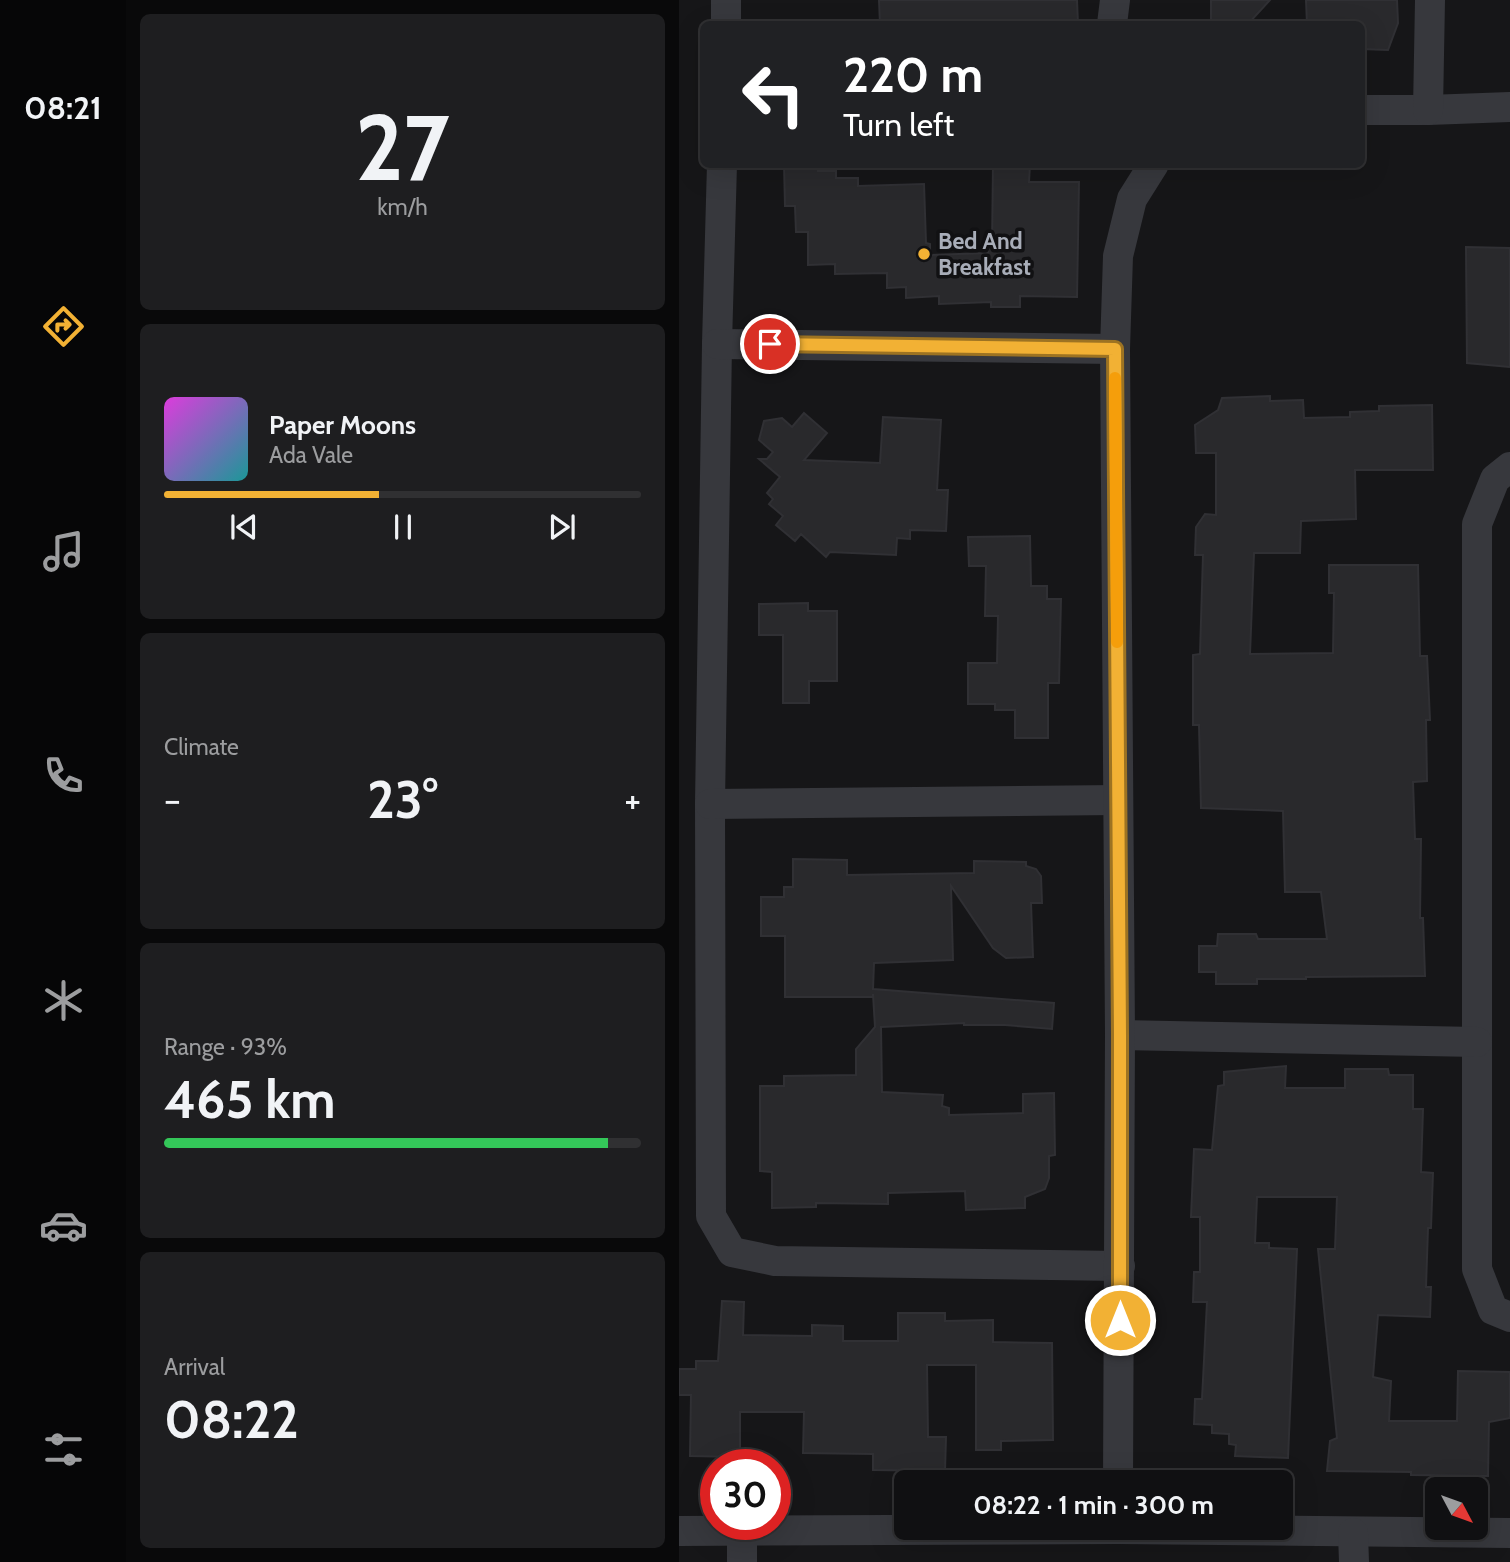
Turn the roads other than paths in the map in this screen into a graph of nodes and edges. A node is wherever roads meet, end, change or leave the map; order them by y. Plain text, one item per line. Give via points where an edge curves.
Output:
1 (726, 0) edge
2 (1115, 0) edge
3 (1430, 0) edge
4 (726, 21) edge
5 (1112, 21) edge
6 (1510, 107) edge
7 (1365, 110) edge
8 (1428, 110) junction
9 (722, 168) edge
10 (1152, 168) edge
11 (717, 344) junction
12 (1115, 349) junction
13 (1510, 467) edge
14 (1118, 800) junction
15 (710, 804) junction
16 (1120, 1035) junction
17 (1478, 1042) junction
18 (1120, 1266) junction
19 (1510, 1317) edge
20 (1118, 1470) edge
21 (894, 1529) edge
22 (791, 1530) edge
23 (679, 1531) edge
24 (700, 1531) edge
25 (1510, 1533) edge
26 (742, 1540) edge
27 (1267, 1540) edge
28 (1354, 1547) edge
29 (742, 1562) edge

1 - 4 street
2 - 5 street
3 - 8 street
6 - 8 street
7 - 8 street
9 - 11 street
10 - 12 street via 1132,200 1118,256
11 - 12 street
11 - 15 street
12 - 14 street
13 - 17 street via 1495,479 1477,524
14 - 15 street
14 - 16 street
15 - 18 street via 711,1216 732,1252 775,1261
16 - 17 street
16 - 18 street
17 - 19 street via 1477,1269 1493,1310
18 - 20 street
21 - 22 street
23 - 24 street
25 - 28 street
26 - 29 street
27 - 28 street

